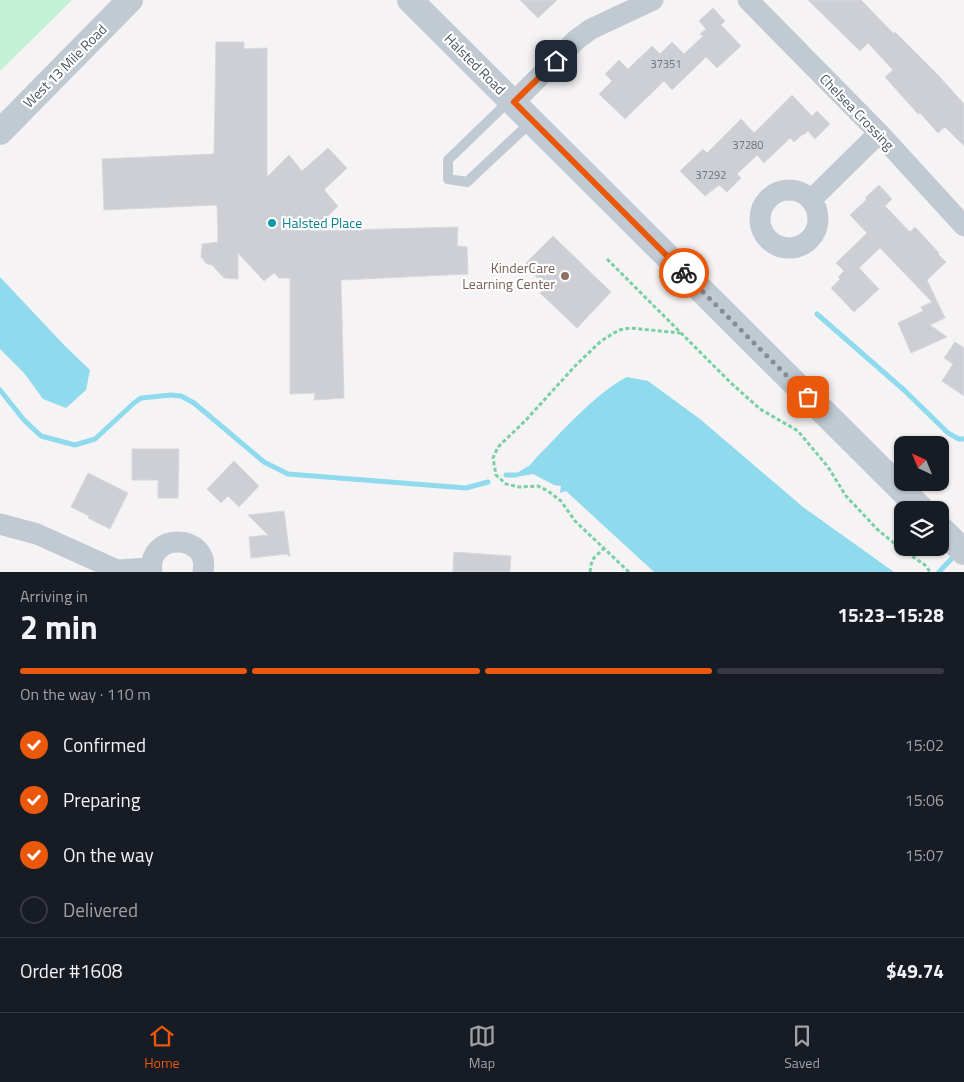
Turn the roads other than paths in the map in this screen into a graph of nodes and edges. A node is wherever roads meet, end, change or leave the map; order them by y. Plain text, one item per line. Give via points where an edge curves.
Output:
1 (130, 0) edge
2 (410, 0) edge
3 (653, 0) edge
4 (748, 0) edge
5 (512, 101) junction
6 (532, 121) junction
7 (0, 132) edge
8 (879, 134) junction
9 (811, 200) dead end
10 (964, 226) edge
11 (913, 501) edge
12 (0, 524) edge
13 (949, 537) edge
14 (964, 552) edge
15 (152, 570) edge
16 (203, 572) edge

1 - 7 street, West 13 Mile Road
2 - 5 street, Halsted Road
3 - 5 street via 591,29
4 - 8 street, Chelsea Crossing
5 - 6 street, Halsted Road
5 - 6 lane via 448,160 448,179 468,182
6 - 11 street, Halsted Road
8 - 9 street
8 - 10 street, Chelsea Crossing
12 - 15 street via 37,534 117,570
13 - 14 street
15 - 16 street via 158,550 173,542 182,542 198,550 203,558

